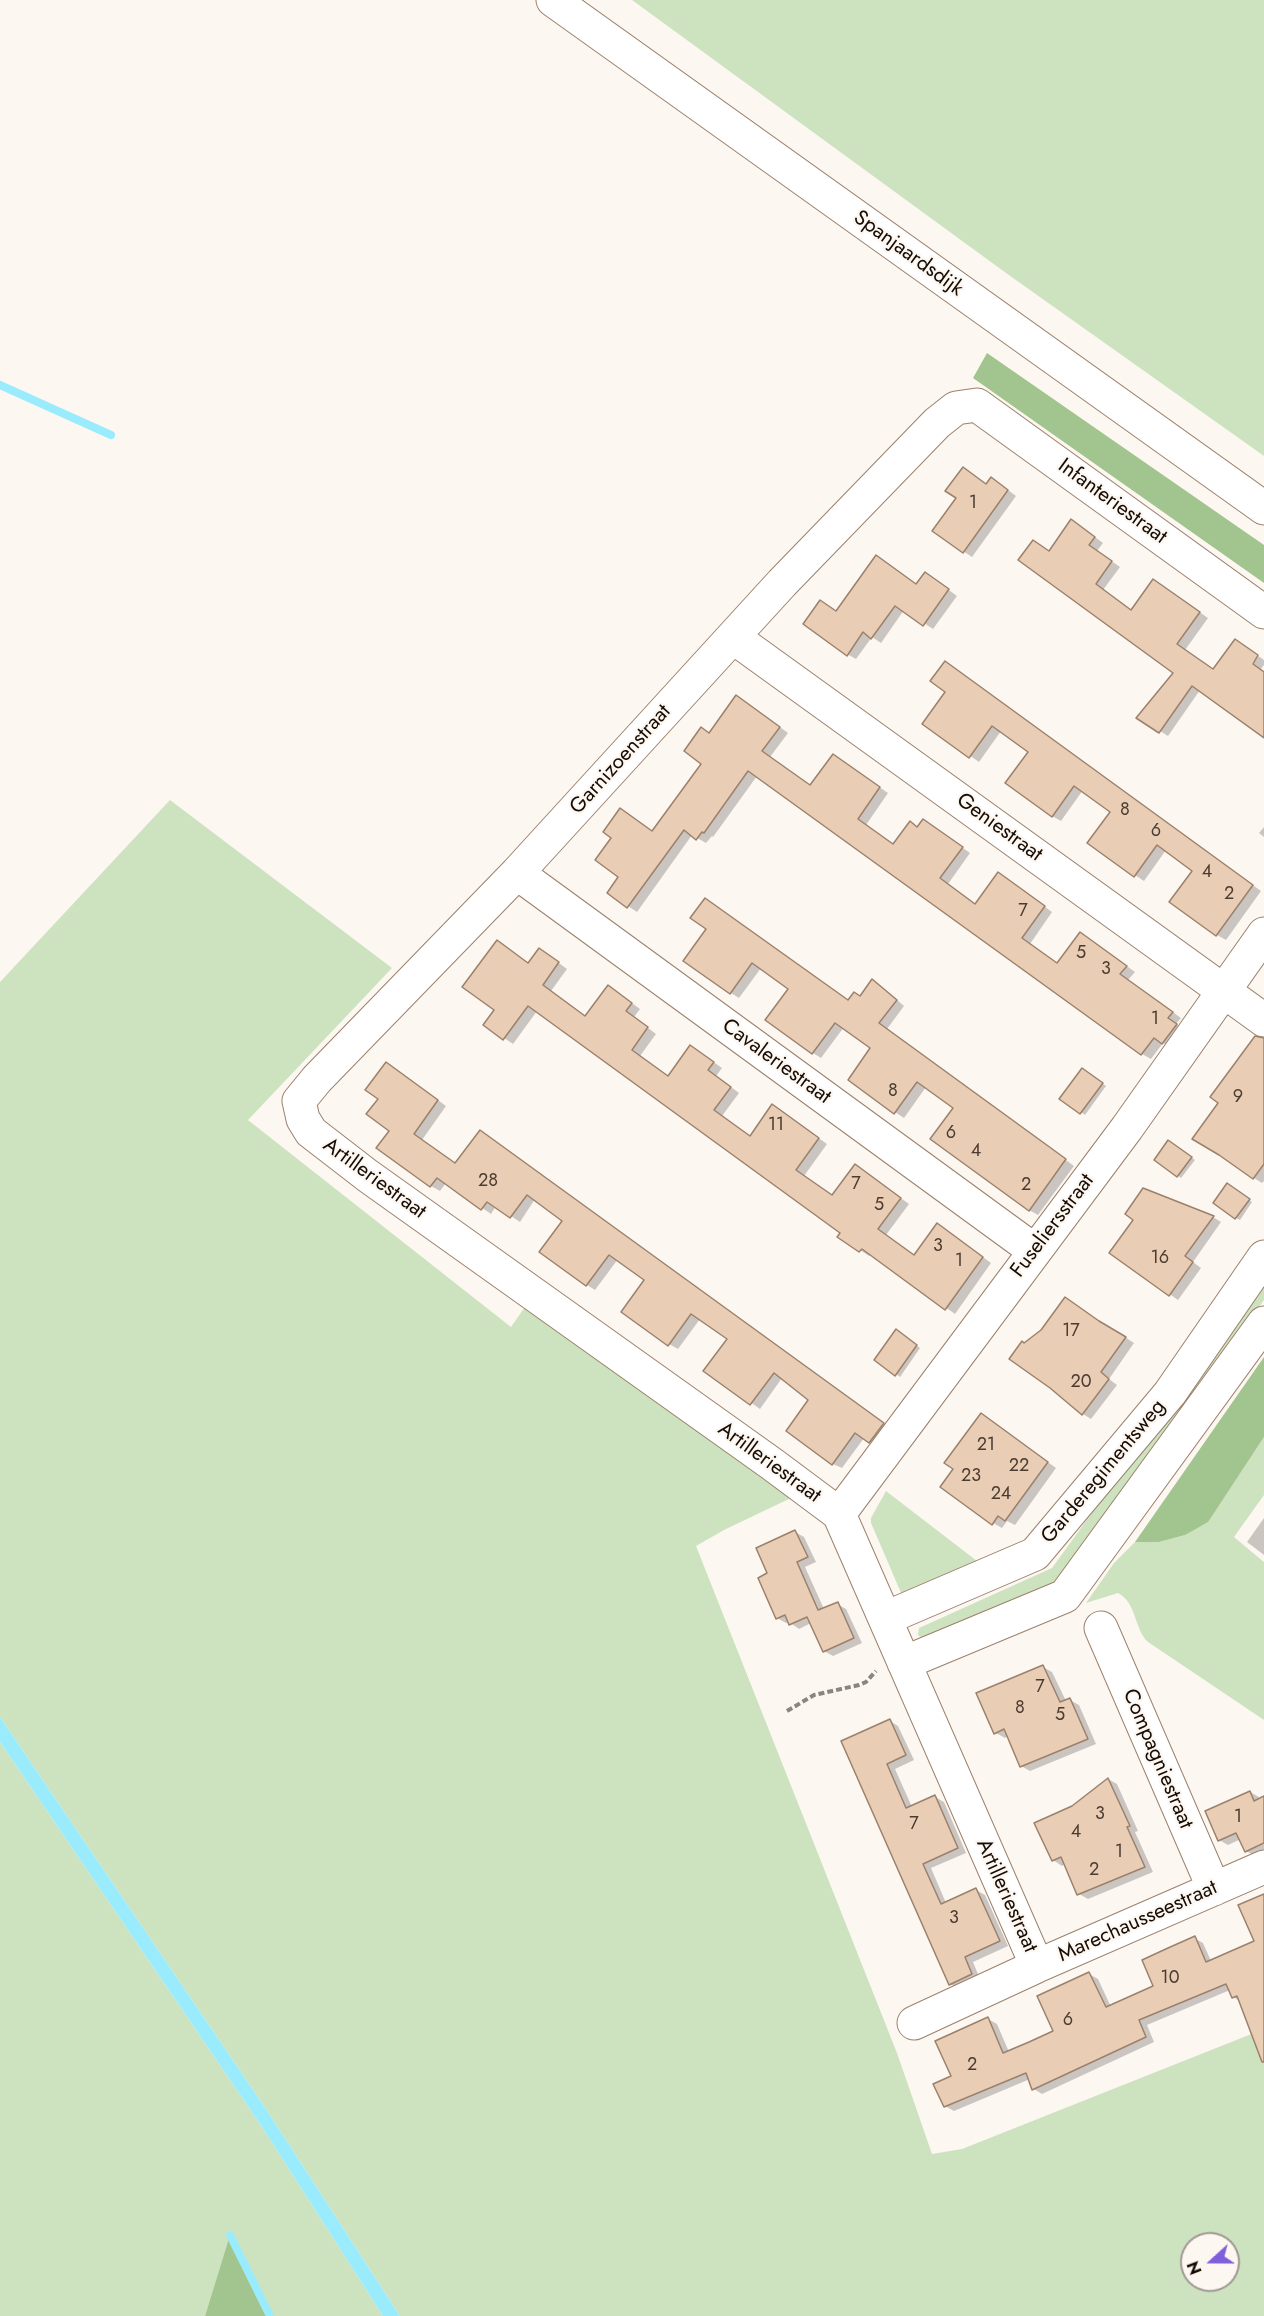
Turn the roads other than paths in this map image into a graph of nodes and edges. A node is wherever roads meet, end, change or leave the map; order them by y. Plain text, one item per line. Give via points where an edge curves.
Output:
1 (553, 0) edge
2 (956, 408) joint
3 (1264, 508) edge
4 (1264, 612) edge
5 (733, 637) junction
6 (517, 873) junction
7 (1264, 934) edge
8 (1224, 989) junction
9 (1264, 1020) edge
10 (303, 1119) joint
11 (1035, 1251) junction
12 (1264, 1257) edge
13 (1264, 1323) edge
14 (839, 1514) junction
15 (1101, 1628) dead end
16 (895, 1641) junction
17 (1264, 1867) edge
18 (1214, 1889) junction
19 (1037, 1966) junction
20 (914, 2023) dead end

1 - 3 street, Spanjaardsdijk
2 - 4 street, Infanteriestraat via 977,405
2 - 5 street, Garnizoenstraat via 937,423
5 - 6 street, Garnizoenstraat
5 - 8 street, Geniestraat
6 - 10 street, Garnizoenstraat via 317,1079 299,1101
6 - 11 street, Cavaleriestraat
7 - 8 street, Fuseliersstraat
8 - 9 street, Geniestraat
8 - 11 street, Fuseliersstraat
10 - 14 street, Artilleriestraat via 311,1132 368,1176
11 - 14 street, Fuseliersstraat
12 - 16 street, Garderegimentsweg via 1170,1393 1035,1554
13 - 16 street, Garderegimentsweg via 1065,1596
14 - 16 street, Artilleriestraat
15 - 18 street, Compagniestraat
16 - 19 street, Artilleriestraat
17 - 18 street, Marechausseestraat
18 - 19 street, Marechausseestraat
19 - 20 street, Marechausseestraat

